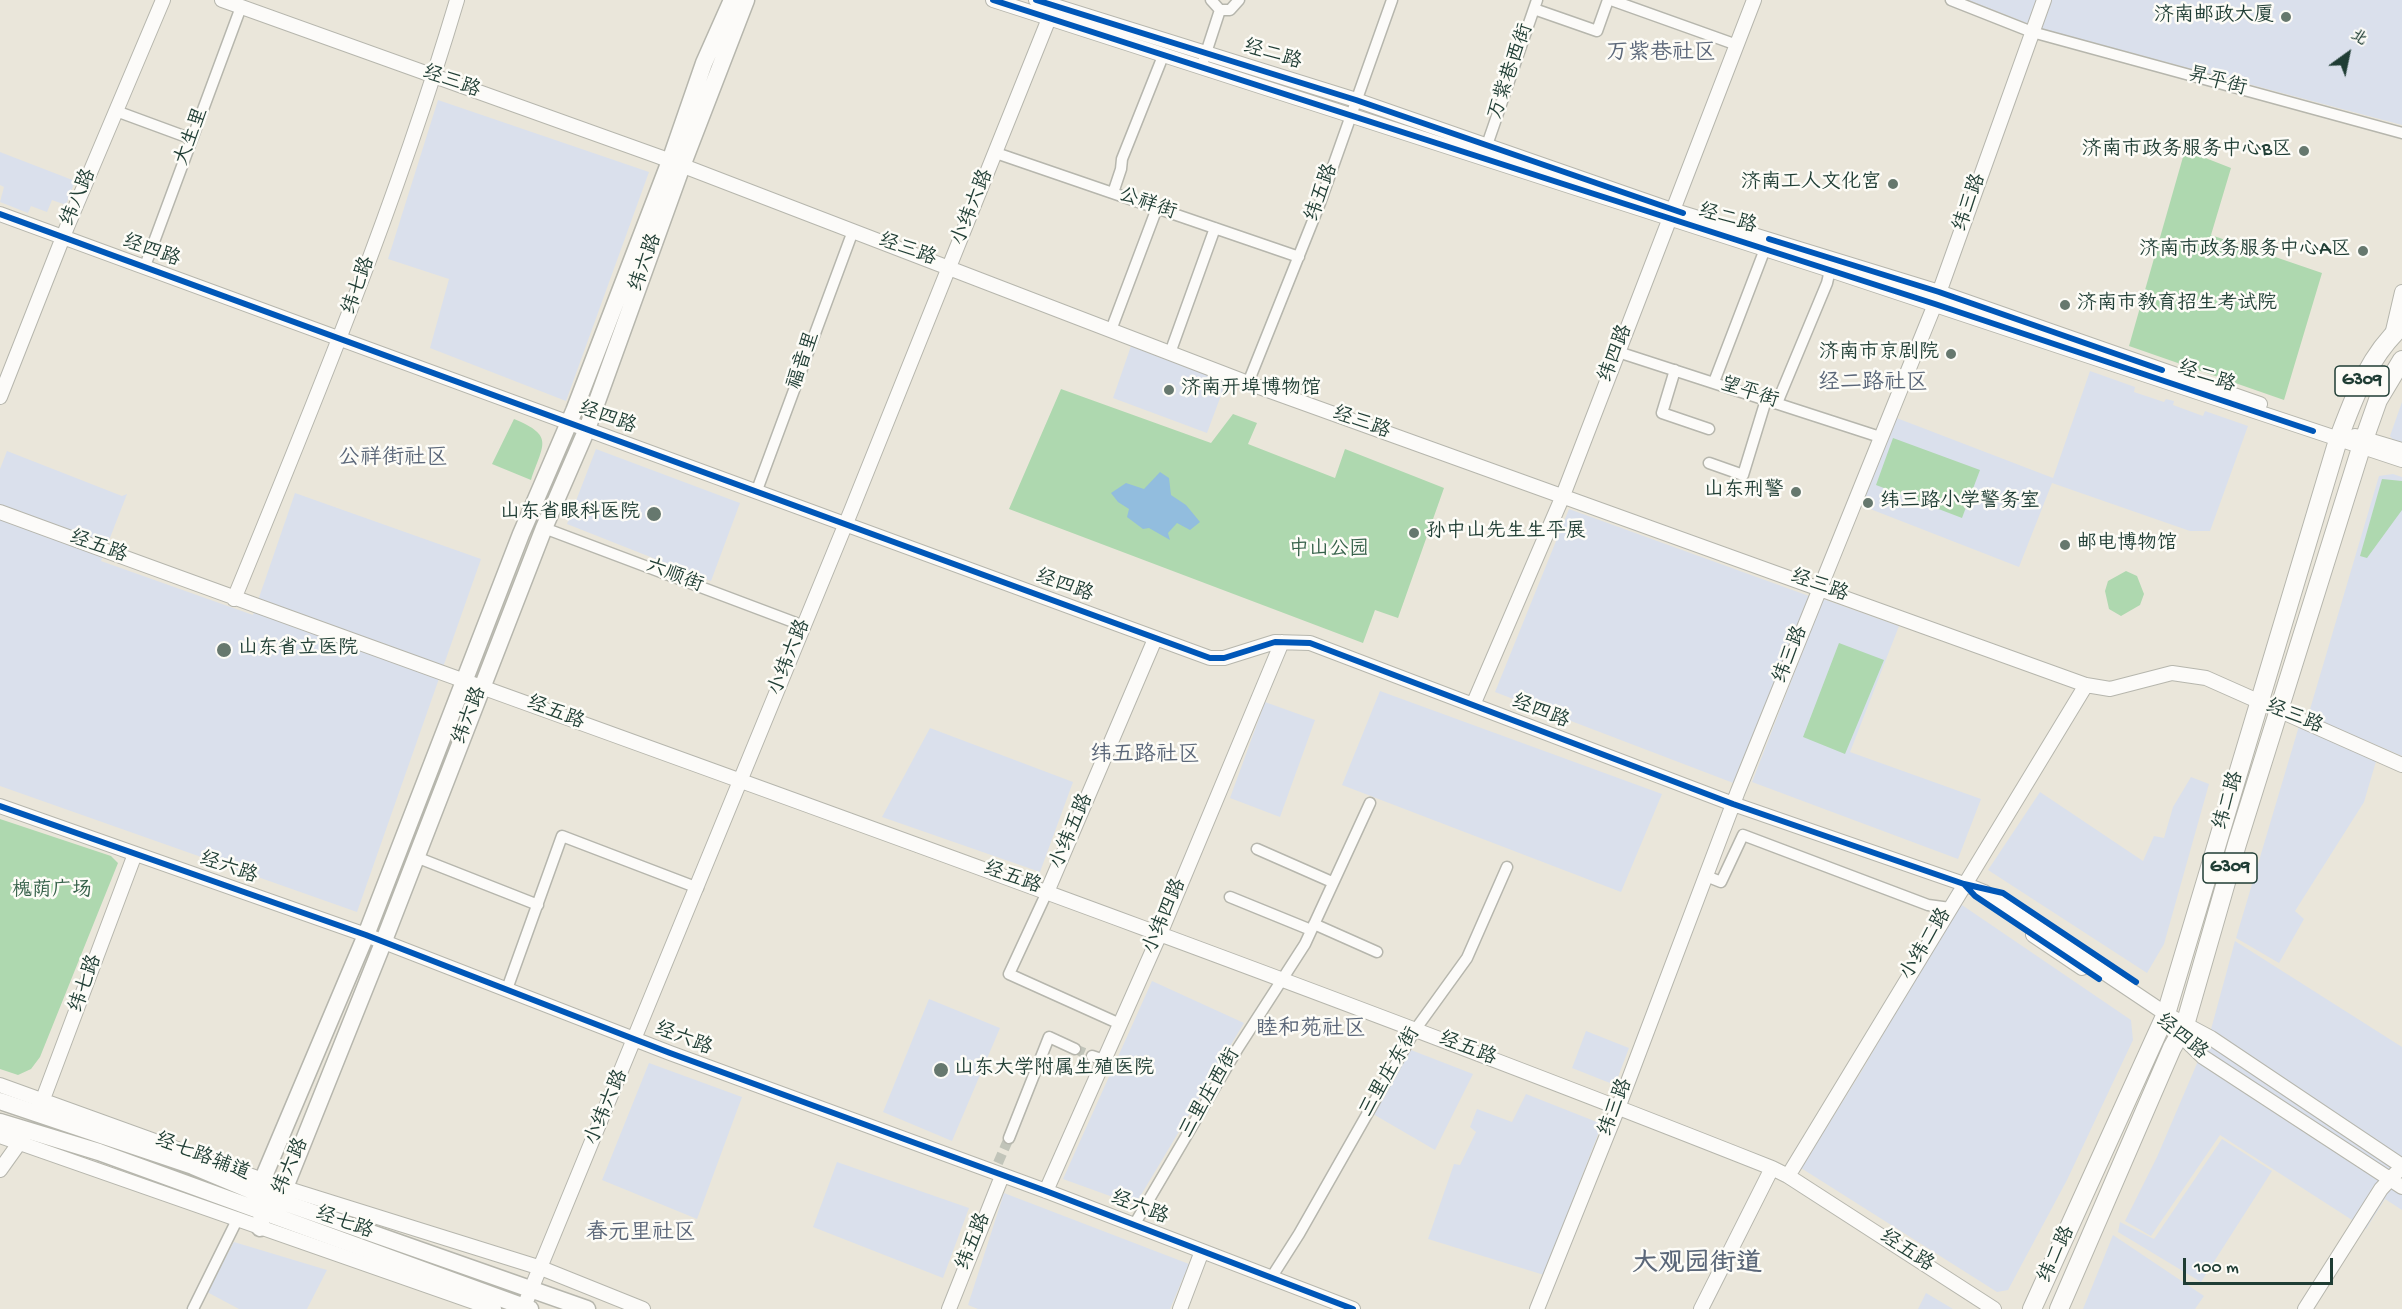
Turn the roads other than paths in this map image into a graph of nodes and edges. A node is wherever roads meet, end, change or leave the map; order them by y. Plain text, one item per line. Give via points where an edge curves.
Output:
1 (163, 0) edge
2 (222, 0) edge
3 (457, 0) edge
4 (732, 0) edge
5 (746, 0) edge
6 (993, 0) edge
7 (1036, 0) edge
8 (1211, 0) edge
9 (1239, 0) edge
10 (1392, 0) edge
11 (1610, 0) edge
12 (1754, 0) edge
13 (1951, 0) edge
14 (2044, 0) edge
15 (1535, 4) edge
16 (242, 7) junction
17 (1220, 10) junction
18 (1051, 11) junction
19 (2032, 32) junction
20 (1737, 45) junction
21 (1206, 53) junction
22 (1163, 56) junction
23 (1201, 68) junction
24 (434, 77) junction
25 (1356, 100) junction
26 (116, 111) junction
27 (1351, 116) junction
28 (2402, 133) edge
29 (192, 140) junction
30 (1487, 145) junction
31 (996, 153) junction
32 (676, 164) junction
33 (1113, 193) junction
34 (1157, 208) junction
35 (0, 214) edge
36 (1670, 214) junction
37 (1215, 228) junction
38 (853, 231) junction
39 (63, 237) junction
40 (1765, 249) junction
41 (1299, 257) junction
42 (145, 266) junction
43 (950, 267) junction
44 (1830, 270) junction
45 (2402, 292) edge
46 (1937, 298) junction
47 (1111, 330) junction
48 (2397, 330) edge
49 (340, 340) junction
50 (1618, 352) junction
51 (1170, 353) junction
52 (2402, 360) edge
53 (1675, 370) junction
54 (1714, 382) junction
55 (1248, 383) junction
56 (0, 397) edge
57 (1766, 400) junction
58 (1778, 403) junction
59 (568, 422) junction
60 (587, 429) junction
61 (1709, 429) dead end
62 (2340, 436) junction
63 (1880, 438) junction
64 (2362, 443) junction
65 (2402, 450) edge
66 (2402, 460) edge
67 (1709, 463) dead end
68 (757, 490) junction
69 (1562, 498) junction
70 (0, 512) edge
71 (847, 522) junction
72 (544, 528) junction
73 (1819, 587) junction
74 (234, 599) junction
75 (804, 626) junction
76 (1155, 639) junction
77 (1282, 642) junction
78 (465, 680) junction
79 (2086, 685) junction
80 (483, 686) junction
81 (2259, 704) junction
82 (1473, 705) junction
83 (2279, 711) junction
84 (2402, 765) edge
85 (740, 783) junction
86 (1370, 803) dead end
87 (1733, 804) junction
88 (0, 806) edge
89 (1257, 849) dead end
90 (135, 854) junction
91 (416, 857) junction
92 (1507, 867) dead end
93 (1706, 876) junction
94 (1332, 882) junction
95 (1964, 884) junction
96 (698, 888) junction
97 (1047, 892) junction
98 (1230, 897) dead end
99 (538, 905) junction
100 (1950, 909) junction
101 (1312, 927) junction
102 (1160, 934) junction
103 (366, 935) junction
104 (383, 943) junction
105 (1377, 952) dead end
106 (1280, 979) junction
107 (507, 989) junction
108 (2164, 1018) junction
109 (1120, 1024) junction
110 (2183, 1029) junction
111 (1415, 1030) junction
112 (637, 1039) junction
113 (1075, 1049) tunnel mouth
114 (0, 1085) edge
115 (0, 1101) edge
116 (40, 1107) junction
117 (1618, 1108) junction
118 (0, 1122) edge
119 (0, 1136) edge
120 (23, 1137) junction
121 (1009, 1138) tunnel mouth
122 (2400, 1162) edge
123 (1772, 1168) junction
124 (0, 1170) edge
125 (998, 1171) junction
126 (1788, 1176) junction
127 (2390, 1179) junction
128 (261, 1187) junction
129 (2402, 1187) edge
130 (1046, 1191) junction
131 (282, 1194) junction
132 (237, 1220) junction
133 (262, 1221) junction
134 (1134, 1225) junction
135 (1202, 1251) junction
136 (541, 1268) junction
137 (1271, 1278) junction
138 (532, 1288) junction
139 (526, 1308) edge
140 (193, 1309) edge
141 (494, 1309) edge
142 (587, 1309) edge
143 (643, 1309) edge
144 (949, 1309) edge
145 (1180, 1309) edge
146 (1353, 1309) edge
147 (1537, 1309) edge
148 (1701, 1309) edge
149 (1994, 1309) edge
150 (2032, 1309) edge
151 (2060, 1309) edge
152 (2306, 1309) edge

1 - 26 street, 纬八路
2 - 16 street, 经三路
3 - 24 street, 纬七路
4 - 32 main road, 纬六路 via 704,63
5 - 32 main road, 纬六路
6 - 18 street, 经二路
7 - 18 street, 经二路
8 - 17 street
9 - 17 street via 1230,10
10 - 25 street, 纬五路
11 - 15 street via 1597,31
11 - 20 street
12 - 20 street, 纬四路
13 - 19 street, 昇平街
14 - 19 street, 纬三路
15 - 30 street, 万紫巷西街
16 - 24 street, 经三路
16 - 29 street, 大生里
17 - 21 street
18 - 21 street, 经二路
18 - 22 street, 经二路
18 - 31 street, 小纬六路
19 - 28 street, 昇平街
19 - 46 street, 纬三路
20 - 36 street, 纬四路
21 - 23 street
21 - 25 street, 经二路
22 - 23 street, 经二路
22 - 33 street via 1122,159
23 - 27 street, 经二路
24 - 32 street, 经三路
24 - 49 street, 纬七路
25 - 27 street, 纬五路
25 - 30 street, 经二路
26 - 29 street
26 - 39 street, 纬八路
27 - 36 street, 经二路
27 - 41 street, 纬五路
29 - 42 street, 大生里
30 - 36 street, 经二路
31 - 33 street, 公祥街
31 - 43 street, 小纬六路
32 - 38 street, 经三路
32 - 59 main road, 纬六路
32 - 60 main road, 纬六路
33 - 34 street, 公祥街
34 - 37 street, 公祥街
34 - 47 street
35 - 39 street, 经四路
36 - 40 street, 经二路
36 - 46 street, 经二路
36 - 50 street, 纬四路
37 - 41 street, 公祥街
37 - 51 street
38 - 43 street, 经三路
38 - 68 street, 福音里
39 - 42 street, 经四路
39 - 56 street, 纬八路
40 - 44 street, 经二路
40 - 54 street
41 - 55 street, 纬五路
42 - 49 street, 经四路
43 - 47 street, 经三路
43 - 71 street, 小纬六路
44 - 46 street, 经二路
44 - 58 street
45 - 48 street
46 - 62 street, 经二路
46 - 63 street, 纬三路
47 - 51 street, 经三路
48 - 62 highway, 纬二路 / G309 via 2372,360
49 - 59 street, 经四路
49 - 74 street, 纬七路
50 - 53 street, 望平街
50 - 69 street, 纬四路
51 - 55 street, 经三路
52 - 64 highway, 纬二路 / G309 via 2378,400
53 - 54 street, 望平街
53 - 61 street via 1662,413
54 - 57 street, 望平街
55 - 69 street, 经三路
57 - 58 street, 望平街
57 - 67 street via 1743,475
58 - 63 street, 望平街
59 - 60 street, 经四路
59 - 78 main road, 纬六路
60 - 68 street, 经四路
60 - 72 main road, 纬六路
62 - 64 street, 经二路
62 - 81 highway, 纬二路 / G309
63 - 73 street, 纬三路
64 - 65 street, 经二路
64 - 66 street, 经二路
64 - 83 highway, 纬二路 / G309
68 - 71 street, 经四路
69 - 73 street, 经三路
69 - 82 street, 纬四路
70 - 74 street, 经五路
71 - 75 street, 小纬六路
71 - 76 street, 经四路
72 - 75 street, 六顺街
72 - 80 main road, 纬六路
73 - 79 street, 经三路
73 - 87 street, 纬三路
74 - 78 street, 经五路
75 - 85 street, 小纬六路
76 - 77 street, 经四路 via 1210,658 1224,658
76 - 97 street, 小纬五路
77 - 82 street, 经四路 via 1310,643
77 - 102 street, 小纬四路
78 - 80 street, 经五路
78 - 103 main road, 纬六路
79 - 81 street, 经三路 via 2110,689 2172,673 2206,678
79 - 95 street, 小纬二路
80 - 85 street, 经五路
80 - 91 main road, 纬六路
81 - 83 street, 经三路
81 - 108 highway, 纬二路 / G309
82 - 87 street, 经四路
83 - 84 street, 经三路
83 - 110 highway, 纬二路 / G309
85 - 96 street, 小纬六路
85 - 97 street, 经五路
86 - 94 street, 三里庄西街
87 - 93 street, 纬三路
87 - 95 street, 经四路
88 - 90 street, 经六路
89 - 94 street
90 - 103 street, 经六路
90 - 116 street, 纬七路
91 - 99 street
91 - 104 main road, 纬六路
92 - 111 street, 三里庄东街 via 1467,958
93 - 100 street via 1722,882 1743,835 1928,905
93 - 117 street, 纬三路
94 - 101 street, 三里庄西街
95 - 100 street, 小纬二路
95 - 108 street, 经四路 via 1975,896
96 - 99 street via 562,836
96 - 112 street, 小纬六路
97 - 102 street, 经五路
97 - 109 street via 1009,974
98 - 101 street
99 - 107 street
100 - 126 street, 小纬二路
101 - 105 street
101 - 106 street, 三里庄西街
102 - 106 street, 经五路
102 - 109 street, 小纬四路
103 - 104 street, 经六路
103 - 128 main road, 纬六路
104 - 107 street, 经六路
104 - 131 main road, 纬六路
106 - 111 street, 经五路
106 - 134 street, 三里庄西街
107 - 112 street, 经六路
108 - 110 street, 经四路
108 - 150 highway, 纬二路 / G309
109 - 130 street, 小纬四路 via 1098,1058
110 - 122 street, 经四路 via 2211,1038
110 - 127 street, 经四路 via 2203,1057
110 - 151 highway, 纬二路 / G309
111 - 117 street, 经五路
111 - 137 street, 三里庄东街
112 - 125 street, 经六路
112 - 136 street, 小纬六路
113 - 121 street via 1049,1037
114 - 116 street
115 - 116 main road, 经七路
116 - 128 main road, 经七路 via 193,1166
117 - 123 street, 经五路
117 - 147 street, 纬三路
118 - 120 main road, 经七路
119 - 120 street
120 - 124 street
120 - 132 street
120 - 133 main road, 经七路 via 99,1152
122 - 127 street
123 - 126 street, 经五路
123 - 148 street
125 - 130 street, 经六路
125 - 144 street, 纬五路
126 - 149 street, 经五路
127 - 129 street, 经四路
127 - 152 street
128 - 131 main road, 经七路
128 - 133 main road, 纬六路
130 - 134 street, 经六路
131 - 133 main road, 纬六路
131 - 136 street
131 - 138 main road, 经七路
132 - 133 street
132 - 140 street
133 - 139 main road, 经七路
133 - 141 street
134 - 135 street, 经六路
135 - 137 street, 经六路
135 - 145 street
136 - 138 street, 小纬六路
136 - 143 street
137 - 146 street, 经六路
138 - 139 street, 小纬六路
138 - 142 main road, 经七路

